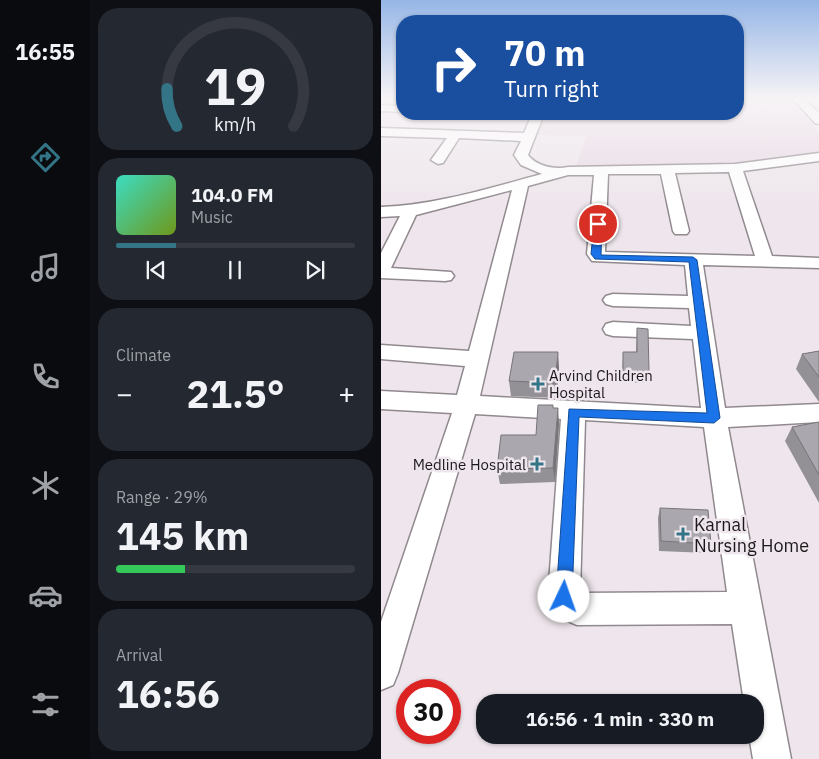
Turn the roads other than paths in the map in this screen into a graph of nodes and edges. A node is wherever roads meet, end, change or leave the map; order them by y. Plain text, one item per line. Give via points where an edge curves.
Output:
1 (441, 134) edge
2 (455, 135) junction
3 (527, 137) joint
4 (381, 145) edge
5 (447, 147) junction
6 (818, 158) edge
7 (439, 160) dead end
8 (735, 168) junction
9 (667, 169) junction
10 (601, 170) junction
11 (554, 174) junction
12 (522, 182) junction
13 (411, 210) junction
14 (381, 212) edge
15 (681, 231) dead end
16 (693, 260) junction
17 (765, 262) junction
18 (819, 263) edge
19 (381, 272) edge
20 (445, 276) dead end
21 (613, 300) dead end
22 (698, 302) junction
23 (613, 330) dead end
24 (702, 333) junction
25 (381, 352) edge
26 (477, 359) junction
27 (381, 400) edge
28 (466, 406) junction
29 (573, 412) junction
30 (819, 413) edge
31 (714, 418) junction
32 (744, 608) junction
33 (390, 613) edge
34 (381, 673) edge
35 (772, 759) edge

1 - 2 street
2 - 3 street
2 - 5 street
3 - 11 street via 522,159
4 - 5 street
5 - 7 street
6 - 8 street
8 - 9 street
8 - 17 street
9 - 10 street
9 - 15 street
10 - 11 street
10 - 16 street via 598,257
11 - 12 street
12 - 13 street via 442,206
12 - 26 street
13 - 14 street
13 - 19 street
16 - 17 street
16 - 22 street
17 - 18 street
19 - 20 street
21 - 22 street
22 - 24 street
23 - 24 street
24 - 31 street
25 - 26 street
26 - 28 street
27 - 28 street
28 - 29 street
28 - 33 street
29 - 31 street
29 - 32 street via 564,597 567,605 577,609
30 - 31 street
31 - 32 street
32 - 35 street
33 - 34 street

